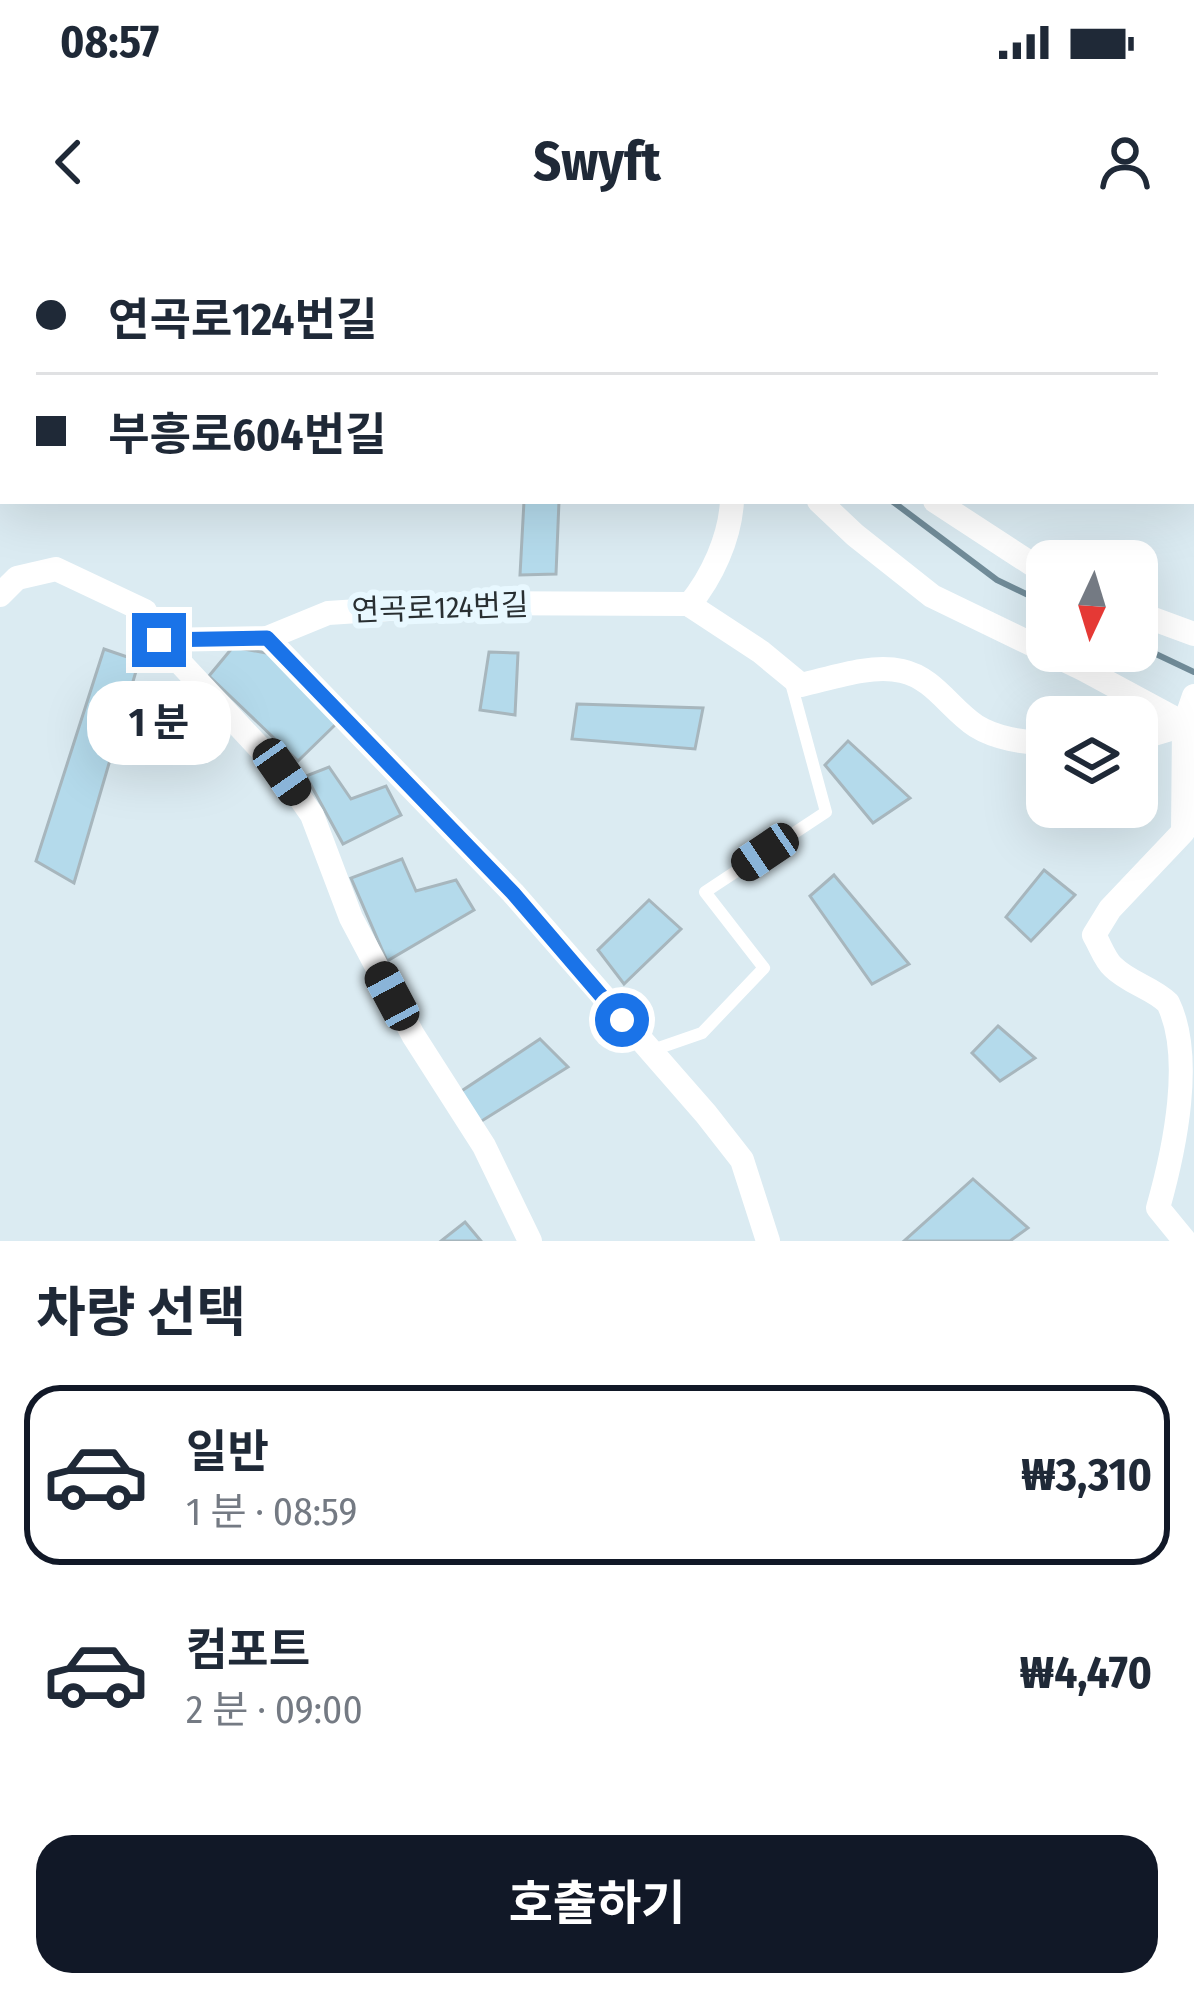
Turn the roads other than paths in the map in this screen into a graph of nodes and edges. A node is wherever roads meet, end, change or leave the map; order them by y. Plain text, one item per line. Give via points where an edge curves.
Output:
1 (732, 504) edge
2 (822, 504) edge
3 (940, 504) edge
4 (1026, 560) edge
5 (0, 595) edge
6 (689, 605) junction
7 (1158, 621) edge
8 (1194, 634) edge
9 (267, 638) junction
10 (159, 640) junction
11 (789, 676) junction
12 (1194, 696) edge
13 (1189, 727) edge
14 (1158, 734) edge
15 (1026, 743) edge
16 (649, 1051) junction
17 (530, 1241) edge
18 (768, 1241) edge
19 (1186, 1241) edge

1 - 6 street via 707,583
2 - 13 street via 932,596
3 - 4 street
5 - 10 street via 17,578 56,568 145,611
6 - 9 street, 연곡로124번길 via 481,603 328,613
6 - 11 street
7 - 8 street
9 - 10 street
9 - 16 street via 513,893
10 - 17 street via 312,815 350,918 484,1146
11 - 15 street via 801,686 899,670 924,679 977,727
11 - 16 lane via 826,812 705,892 764,968 702,1033
12 - 13 street
13 - 14 street
13 - 19 street via 1183,832 1094,935 1113,967 1166,1000 1194,1054 1158,1208
16 - 18 street via 742,1160

